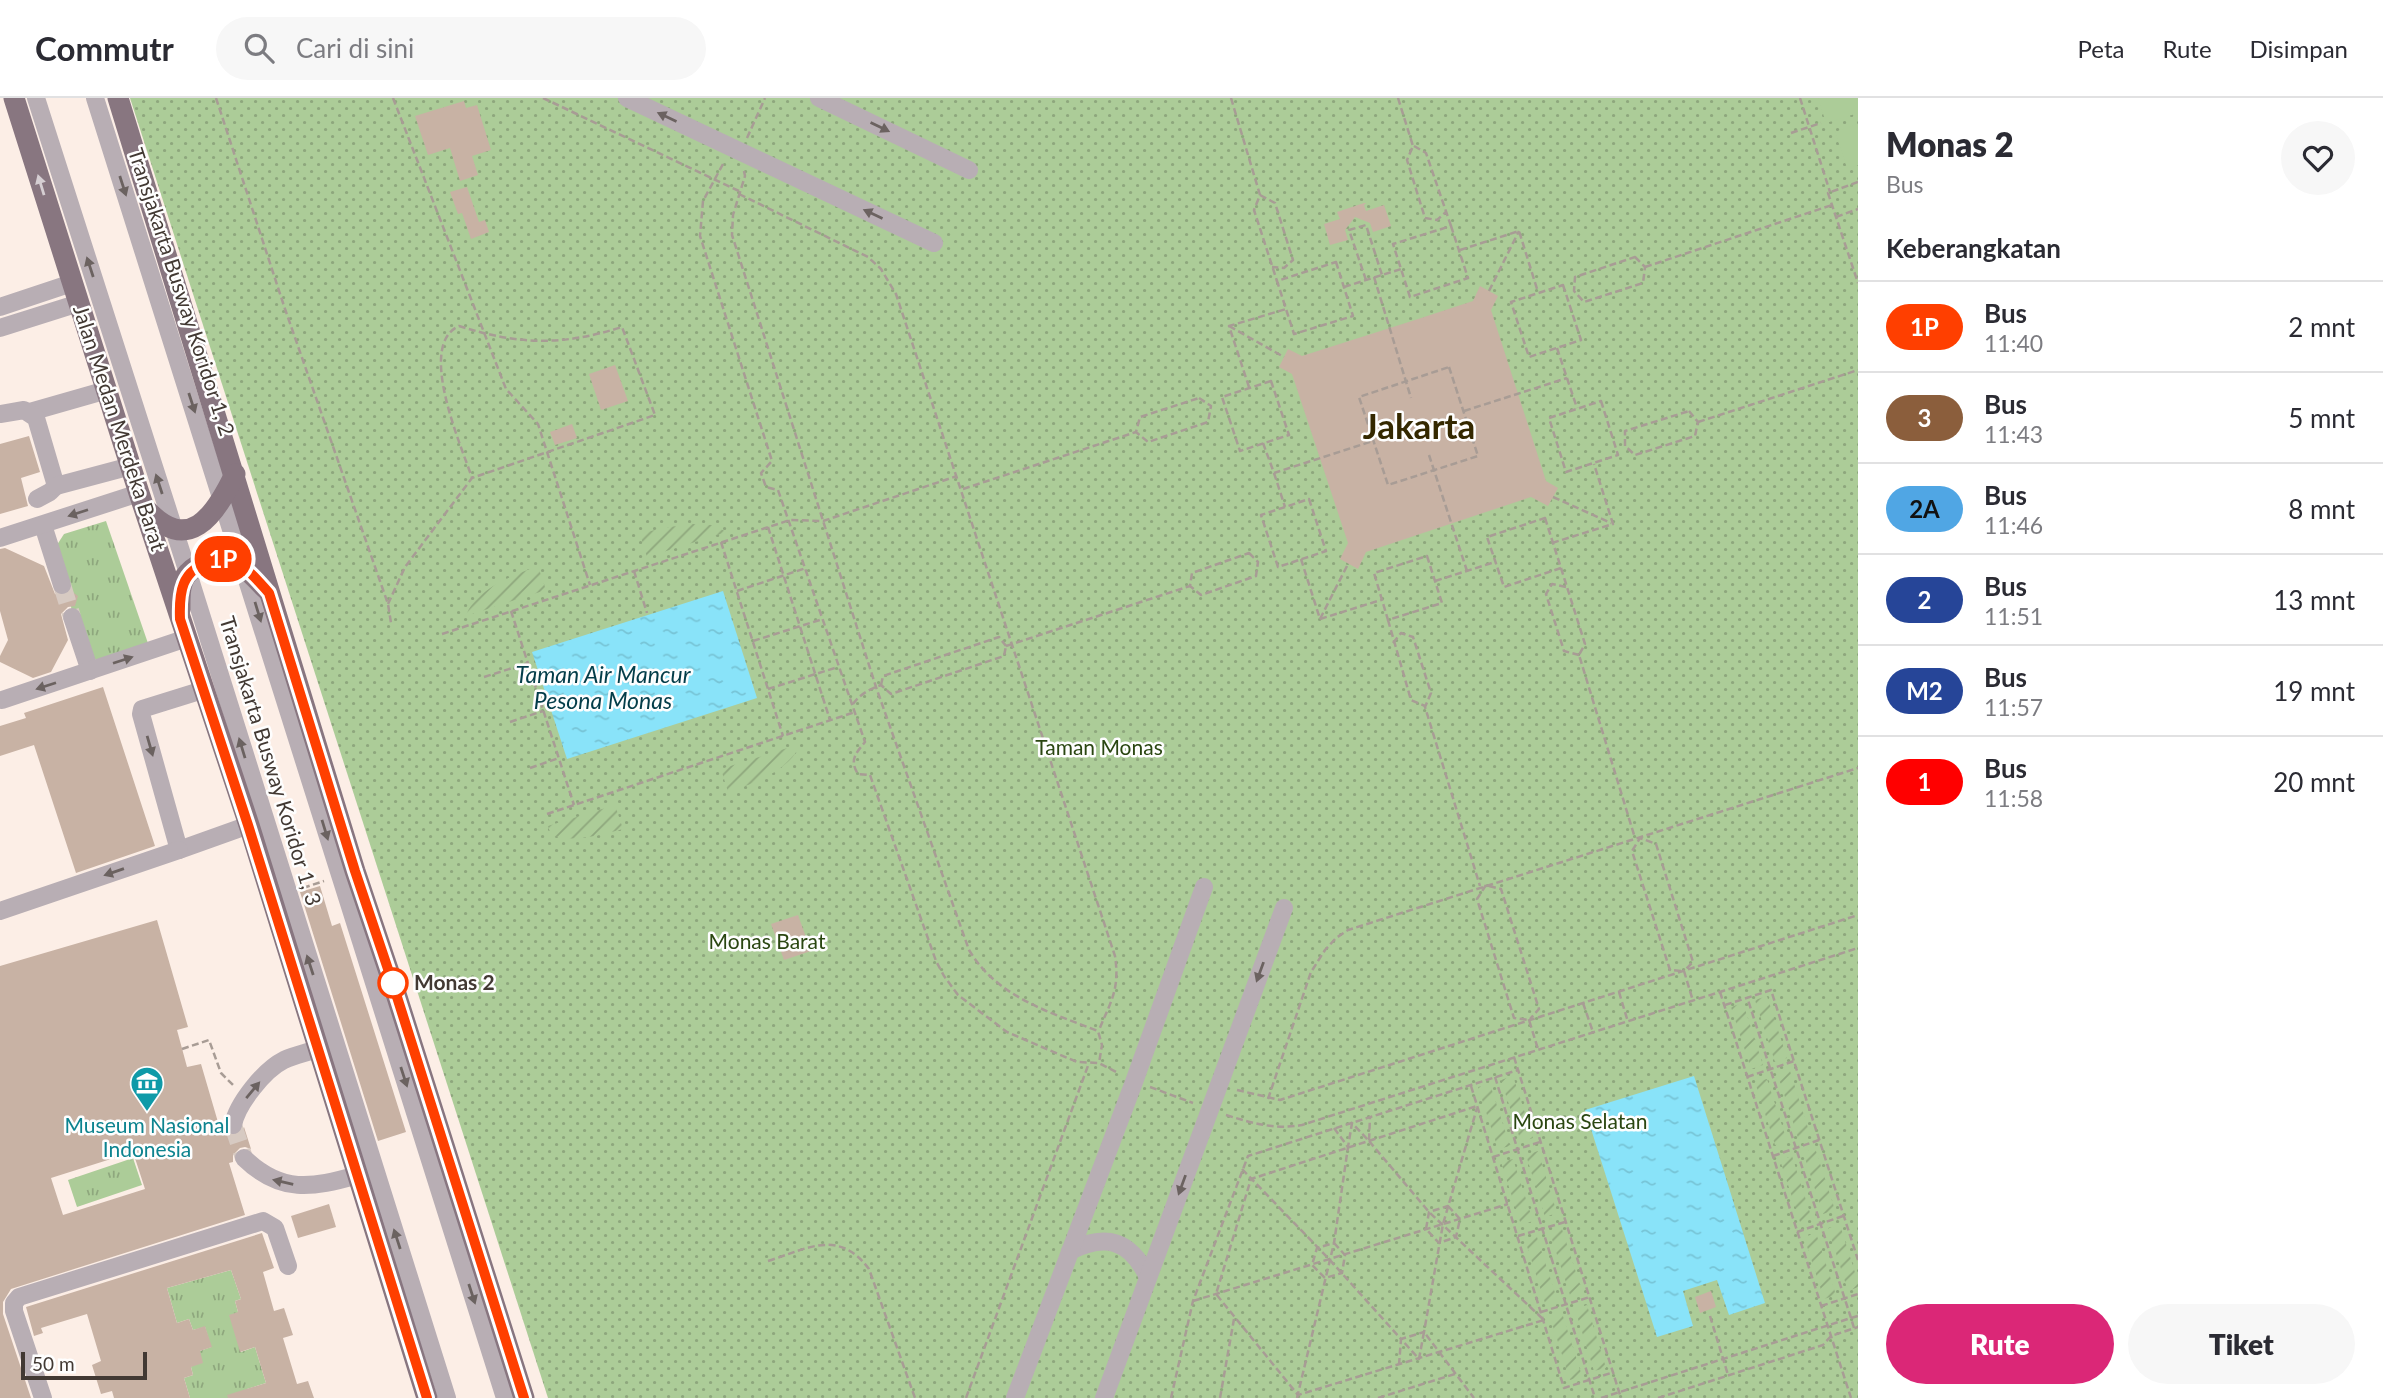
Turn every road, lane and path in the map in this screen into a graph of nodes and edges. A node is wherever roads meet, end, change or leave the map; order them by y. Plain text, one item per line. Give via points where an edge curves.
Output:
1 (14, 98) edge
2 (36, 98) edge
3 (95, 98) edge
4 (118, 98) edge
5 (216, 98) edge
6 (393, 98) edge
7 (543, 98) edge
8 (627, 98) edge
9 (765, 98) edge
10 (819, 98) edge
11 (1231, 98) edge
12 (1398, 98) edge
13 (1800, 98) edge
14 (1821, 123) dead end
15 (1810, 127) junction
16 (1791, 133) dead end
17 (1413, 146) junction
18 (741, 152) junction
19 (969, 170) dead end
20 (713, 179) junction
21 (1858, 182) edge
22 (739, 192) junction
23 (1830, 192) junction
24 (1261, 195) junction
25 (1832, 205) junction
26 (1858, 209) edge
27 (1446, 212) junction
28 (1836, 217) junction
29 (1451, 226) junction
30 (1519, 231) junction
31 (934, 243) dead end
32 (1459, 250) junction
33 (1272, 267) junction
34 (1645, 267) junction
35 (1401, 269) junction
36 (1382, 275) junction
37 (1374, 278) junction
38 (1366, 280) junction
39 (1277, 281) junction
40 (1858, 283) edge
41 (1344, 287) junction
42 (1489, 291) dead end
43 (1538, 292) junction
44 (75, 293) junction
45 (1, 302) edge
46 (1286, 309) junction
47 (1229, 326) junction
48 (0, 328) edge
49 (487, 335) junction
50 (1557, 348) junction
51 (1284, 357) dead end
52 (1858, 370) edge
53 (1567, 378) junction
54 (1405, 382) junction
55 (1249, 388) junction
56 (107, 390) junction
57 (1410, 398) dead end
58 (1578, 409) junction
59 (1464, 411) junction
60 (30, 412) junction
61 (0, 414) edge
62 (1698, 422) junction
63 (1136, 432) junction
64 (1373, 441) junction
65 (1263, 443) junction
66 (548, 452) junction
67 (1429, 455) dead end
68 (1594, 463) junction
69 (131, 466) junction
70 (1434, 470) junction
71 (1274, 473) junction
72 (234, 474) junction
73 (957, 476) junction
74 (472, 478) junction
75 (56, 486) junction
76 (962, 489) junction
77 (1553, 497) dead end
78 (37, 499) dead end
79 (141, 500) junction
80 (223, 500) junction
81 (1285, 507) junction
82 (790, 520) junction
83 (823, 521) junction
84 (43, 524) junction
85 (1613, 524) junction
86 (768, 527) junction
87 (173, 529) junction
88 (0, 538) edge
89 (721, 542) junction
90 (1552, 542) junction
91 (1301, 559) junction
92 (1495, 562) junction
93 (1348, 564) dead end
94 (244, 568) junction
95 (806, 568) junction
96 (1561, 568) junction
97 (634, 571) junction
98 (1467, 571) junction
99 (188, 573) junction
100 (784, 575) junction
101 (1435, 581) junction
102 (62, 585) tunnel mouth
103 (590, 585) junction
104 (1190, 586) junction
105 (1566, 587) junction
106 (737, 591) junction
107 (269, 593) junction
108 (1382, 600) junction
109 (388, 604) junction
110 (511, 611) junction
111 (648, 613) dead end
112 (72, 617) tunnel mouth
113 (824, 619) junction
114 (1320, 619) junction
115 (1388, 620) junction
116 (391, 623) dead end
117 (800, 626) junction
118 (184, 629) junction
119 (442, 634) dead end
120 (753, 641) junction
121 (1393, 643) junction
122 (1013, 644) junction
123 (1006, 646) junction
124 (1578, 655) junction
125 (528, 663) junction
126 (840, 666) junction
127 (90, 671) junction
128 (816, 674) junction
129 (484, 677) dead end
130 (881, 685) junction
131 (876, 687) junction
132 (768, 689) junction
133 (203, 690) junction
134 (1, 701) edge
135 (853, 704) junction
136 (1425, 707) junction
137 (543, 711) junction
138 (855, 712) junction
139 (830, 720) junction
140 (510, 723) dead end
141 (783, 736) junction
142 (559, 758) junction
143 (530, 768) dead end
144 (1858, 768) edge
145 (574, 805) junction
146 (547, 814) dead end
147 (248, 825) junction
148 (1638, 838) junction
149 (179, 850) junction
150 (339, 876) junction
151 (1486, 885) junction
152 (1203, 887) dead end
153 (1480, 887) junction
154 (287, 893) junction
155 (1284, 908) dead end
156 (0, 911) edge
157 (1858, 915) edge
158 (1858, 948) edge
159 (1684, 971) junction
160 (1619, 992) junction
161 (1720, 992) junction
162 (1747, 998) junction
163 (1693, 1001) junction
164 (1583, 1003) junction
165 (1725, 1005) junction
166 (1529, 1020) junction
167 (1628, 1021) junction
168 (1098, 1031) junction
169 (1593, 1032) junction
170 (182, 1049) dead end
171 (317, 1049) junction
172 (1538, 1050) junction
173 (1514, 1057) junction
174 (1794, 1061) junction
175 (1089, 1063) junction
176 (1099, 1063) junction
177 (1770, 1069) junction
178 (1518, 1070) junction
179 (1495, 1077) junction
180 (1747, 1077) junction
181 (1134, 1082) junction
182 (1219, 1085) junction
183 (1471, 1085) junction
184 (246, 1097) junction
185 (1268, 1099) junction
186 (1477, 1106) junction
187 (1210, 1110) junction
188 (1370, 1117) junction
189 (1352, 1123) junction
190 (233, 1125) tunnel mouth
191 (1334, 1129) junction
192 (1819, 1140) junction
193 (1369, 1141) junction
194 (1541, 1142) junction
195 (1348, 1147) junction
196 (1796, 1148) junction
197 (1518, 1149) junction
198 (1773, 1156) junction
199 (1493, 1157) junction
200 (244, 1158) tunnel mouth
201 (1242, 1170) junction
202 (358, 1175) junction
203 (1251, 1179) junction
204 (1508, 1204) junction
205 (1448, 1206) junction
206 (1429, 1212) junction
207 (1844, 1216) junction
208 (1460, 1219) junction
209 (1566, 1222) junction
210 (1443, 1224) junction
211 (1821, 1224) junction
212 (1426, 1229) junction
213 (1542, 1229) junction
214 (1797, 1232) junction
215 (1518, 1236) junction
216 (1456, 1237) junction
217 (1440, 1242) junction
218 (1334, 1243) junction
219 (1317, 1248) junction
220 (1070, 1251) junction
221 (1345, 1255) junction
222 (1329, 1259) junction
223 (1858, 1260) edge
224 (768, 1261) dead end
225 (1312, 1265) junction
226 (288, 1266) dead end
227 (1342, 1273) junction
228 (1148, 1277) junction
229 (1325, 1278) junction
230 (1216, 1294) junction
231 (1858, 1294) edge
232 (1590, 1297) junction
233 (1845, 1298) junction
234 (1193, 1301) junction
235 (1566, 1305) junction
236 (1821, 1306) junction
237 (1541, 1312) junction
238 (1710, 1316) dead end
239 (1858, 1316) edge
240 (1235, 1318) junction
241 (1851, 1318) junction
242 (1544, 1320) junction
243 (1828, 1325) junction
244 (1856, 1327) edge
245 (1424, 1332) junction
246 (1831, 1336) junction
247 (1401, 1339) junction
248 (1438, 1353) junction
249 (1419, 1359) junction
250 (1723, 1359) junction
251 (1399, 1365) junction
252 (1614, 1372) junction
253 (1455, 1374) junction
254 (1728, 1375) junction
255 (1589, 1380) junction
256 (1620, 1392) junction
257 (1297, 1397) edge
258 (43, 1398) edge
259 (427, 1398) edge
260 (447, 1398) edge
261 (505, 1398) edge
262 (524, 1398) edge
263 (915, 1398) edge
264 (965, 1398) edge
265 (1015, 1398) edge
266 (1104, 1398) edge
267 (1171, 1398) edge
268 (1220, 1398) edge
269 (1378, 1398) edge
270 (1474, 1398) edge
271 (1595, 1398) edge
272 (1601, 1398) edge
273 (1621, 1398) edge
274 (1658, 1398) edge
275 (1851, 1398) edge

44 -> 1 main road, Jalan Medan Merdeka Barat
87 -> 2 street, Transjakarta Busway Koridor 1, 3
3 -> 80 street, Transjakarta Busway Koridor 1, 2
4 - 72 main road
5 - 109 path
6 - 49 path
7 - 20 path
18 -> 8 street
9 - 18 path
10 -> 19 street
11 - 24 path
12 - 17 path
13 - 15 path
14 - 15 path
15 - 16 path
15 - 23 path
17 - 27 path via 1426,153
17 - 27 path via 1407,160 1424,218 1437,220
18 - 20 path via 722,164
18 - 22 path via 745,176
31 -> 18 street
20 - 22 path
20 - 82 path via 703,201 700,236 772,461 761,473 766,487 778,490
21 - 23 path
22 - 73 path via 868,257 881,269 902,309
22 - 83 path via 732,235
23 - 25 path
24 - 33 path via 1254,210
24 - 33 path via 1275,203 1293,260 1284,268
25 - 28 path
25 - 34 path
26 - 28 path
27 - 29 path
28 - 40 path
29 - 32 path
29 - 35 path via 1393,244
30 - 32 path
30 - 42 path
30 - 43 path
32 - 35 path via 1468,278 1456,282 1410,297
33 - 39 path
34 - 34 path via 1635,257 1575,277 1574,291 1584,302 1643,283
35 - 36 path
36 - 37 path
36 - 38 path via 1366,225 1349,230
37 - 38 path
37 - 54 path
38 - 41 path
39 - 41 path via 1336,262
39 - 46 path
41 - 46 path via 1353,316 1294,334
43 - 50 path via 1563,285 1581,340
43 - 50 path via 1511,302 1529,357
44 - 45 street
44 - 48 street
44 - 56 main road, Jalan Medan Merdeka Barat
46 - 47 path
47 - 51 path
47 - 55 path
49 - 66 path via 506,389 538,424
49 - 66 path via 537,342 588,338 622,327 655,415
49 - 74 path via 459,326 443,344 442,382
50 - 53 path
52 - 62 path
53 - 58 path
53 - 59 path
54 - 57 path
54 - 59 path via 1449,367
54 - 64 path via 1359,397
55 - 65 path via 1271,381 1289,435
55 - 65 path via 1222,397 1240,451
56 - 60 street
56 - 69 main road, Jalan Medan Merdeka Barat
58 - 68 path via 1601,401 1617,449 1618,455
58 - 68 path via 1549,418 1566,472
59 - 70 path via 1478,456
60 - 61 street
60 - 75 street via 36,418
62 - 62 path via 1695,436 1635,456 1625,446 1625,431 1689,411
63 - 63 path via 1140,417 1199,398 1211,407 1208,422 1148,442
63 - 76 path
64 - 70 path via 1388,485
64 - 71 path
65 - 71 path
66 - 74 path
66 - 103 path
67 - 70 path
68 - 85 path
69 - 75 street
69 - 79 main road, Jalan Medan Merdeka Barat
70 - 98 path
71 - 81 path
72 - 80 main road
72 - 107 main road
73 - 76 path
73 - 83 path
74 - 109 path via 405,568
75 - 78 street
76 - 122 path
77 - 85 path
79 -> 84 street
79 - 87 main road via 157,521
79 - 118 main road, Jalan Medan Merdeka Barat
80 - 87 main road via 197,526
80 - 94 street, Transjakarta Busway Koridor 1, 2
81 - 91 path via 1261,515 1279,567
81 - 91 path via 1309,499 1326,551
82 - 83 path
82 - 86 path
82 - 95 path
83 - 131 path
84 - 88 street
84 - 102 street
85 - 90 path
86 - 89 path
86 - 100 path
87 - 99 street, Transjakarta Busway Koridor 1, 3
89 - 97 path
89 - 106 path
90 - 92 path via 1545,518 1487,537
90 - 96 path
91 - 114 path
92 - 96 path via 1504,587
92 - 98 path
93 - 114 path
94 - 99 main road via 222,559
94 - 107 main road
94 -> 150 street, Transjakarta Busway Koridor 1, 2
95 - 100 path
95 - 113 path
96 - 105 path
97 - 103 path
97 - 111 path
98 - 101 path
99 - 118 main road via 180,596
154 -> 99 street, Transjakarta Busway Koridor 1, 3
100 - 106 path
100 - 117 path
101 - 108 path via 1427,556 1374,573
101 - 115 path via 1442,603
103 - 110 path
104 - 104 path via 1201,595 1256,576 1258,562 1249,553 1192,573
104 - 122 path
105 - 124 path via 1585,644
105 - 124 path via 1552,584 1546,594 1564,651
106 - 120 path
107 - 262 main road
108 - 114 path
108 - 115 path
109 - 116 path
110 - 119 path
110 - 125 path
112 - 127 street
113 - 117 path
113 - 126 path
115 - 121 path
117 - 120 path
117 - 128 path
127 -> 118 street
118 - 133 main road, Jalan Medan Merdeka Barat
120 - 132 path
121 - 136 path via 1411,699
121 - 136 path via 1401,633 1413,637 1432,693
122 - 123 path
122 - 168 path via 1115,956 1116,988
123 - 130 path via 999,637 883,676
123 - 130 path via 1004,656 891,695
124 - 148 path
125 - 129 path
125 - 137 path
126 - 128 path
126 - 135 path
127 -> 134 street
128 - 132 path
128 - 139 path
130 - 131 path
131 - 135 path
131 - 168 path via 977,963 1021,1000
132 - 141 path
133 - 147 main road, Jalan Medan Merdeka Barat
133 -> 149 street via 142,709 141,714
135 - 138 path
136 - 153 path
137 - 140 path
137 - 142 path
138 - 139 path
138 - 175 path via 865,742 855,755 854,768 858,774 870,775 944,976 958,995 1007,1032
139 - 141 path
141 - 145 path
142 - 143 path
142 - 145 path
144 - 148 path
145 - 146 path
147 - 149 street
147 - 171 main road, Jalan Medan Merdeka Barat
148 - 151 path
148 - 159 path via 1632,851 1670,970
148 - 159 path via 1656,844 1693,962
149 -> 156 street
150 - 154 path
150 -> 261 street, Transjakarta Busway Koridor 1, 2
151 - 153 path
151 - 166 path via 1501,889 1539,1009
151 - 166 path via 1477,899 1514,1018
152 - 181 street
153 - 185 path via 1348,930 1336,938 1311,972
260 -> 154 street, Transjakarta Busway Koridor 1, 3
155 -> 182 street
157 - 159 path
158 - 161 path
159 - 160 path
159 - 163 path
160 - 164 path
160 - 167 path
161 - 163 path
161 - 165 path
162 - 165 path
162 - 174 path via 1771,989
162 - 177 path
163 - 167 path
164 - 166 path
164 - 169 path
165 - 180 path
166 - 172 path
166 - 185 path via 1280,1100
167 - 169 path
168 - 176 path via 1102,1045
169 - 172 path
170 - 184 path via 209,1040 221,1073
184 -> 171 street via 282,1061
171 - 202 main road, Jalan Medan Merdeka Barat
172 - 173 path
173 - 178 path
173 - 187 path via 1286,1128
174 - 177 path
174 - 192 path
175 - 176 path
175 - 264 path
176 - 181 path
177 - 180 path
177 - 196 path
178 - 179 path
178 - 194 path
179 - 183 path
179 - 197 path
180 - 198 path
181 - 187 path
181 - 220 street
182 - 185 path
182 - 187 street
183 - 186 path
183 - 188 path
184 - 190 street
186 - 193 path
186 - 199 path
186 - 205 path
187 -> 228 street
188 - 189 path
188 - 193 path
189 - 191 path
189 - 193 path
189 - 195 path
191 - 195 path
191 - 201 path via 1248,1156
192 - 196 path
192 - 207 path
193 - 195 path
193 - 206 path
194 - 197 path
194 - 209 path
195 - 203 path
195 - 218 path
196 - 198 path
196 - 211 path
197 - 199 path
197 - 213 path
198 - 214 path
199 - 204 path
202 -> 200 street via 310,1186 277,1183
201 - 203 path
201 - 234 path
202 - 259 main road, Jalan Medan Merdeka Barat
203 - 219 path
203 - 230 path
204 - 208 path
204 - 215 path
205 - 206 path
205 - 208 path
205 - 210 path
206 - 210 path
206 - 212 path
207 - 211 path
207 - 223 path
208 - 210 path
208 - 216 path
209 - 213 path
209 - 232 path
210 - 212 path
210 - 216 path
210 - 217 path
211 - 214 path
211 - 233 path
212 - 217 path
212 - 221 path
213 - 215 path
213 - 235 path
214 - 236 path
215 - 237 path
216 - 217 path
216 - 242 path
217 - 245 path
218 - 219 path
218 - 221 path
218 - 222 path
219 - 222 path
219 - 225 path
220 - 228 street via 1096,1241 1112,1242 1138,1258
220 - 265 street
221 - 222 path
221 - 227 path
222 - 225 path
222 - 227 path
222 - 229 path
224 - 263 path via 827,1243 860,1258 869,1269
225 - 229 path
225 - 230 path
226 - 258 street via 275,1228 263,1221 19,1297 13,1303 14,1311
227 - 229 path
227 - 247 path
228 - 266 street
229 - 257 path
230 - 234 path
230 - 240 path
231 - 233 path
232 - 235 path
232 - 252 path
233 - 236 path
233 - 241 path
234 - 267 path
235 - 237 path
235 - 255 path
236 - 243 path
237 - 242 path
238 - 250 path
239 - 241 path
240 - 257 path
240 - 268 path
241 - 243 path
241 - 244 path
242 - 248 path
242 - 255 path via 1564,1388
243 - 246 path
243 - 250 path
244 - 246 path
245 - 247 path
245 - 248 path
245 - 249 path
246 - 254 path via 1823,1345
246 - 275 path
247 - 249 path
247 - 251 path
248 - 249 path
248 - 253 path
249 - 251 path
250 - 254 path
250 - 256 path
251 - 257 path
252 - 255 path
252 - 256 path
253 - 269 path
253 - 270 path
254 - 274 path
255 - 271 path
256 - 272 path
256 - 273 path

